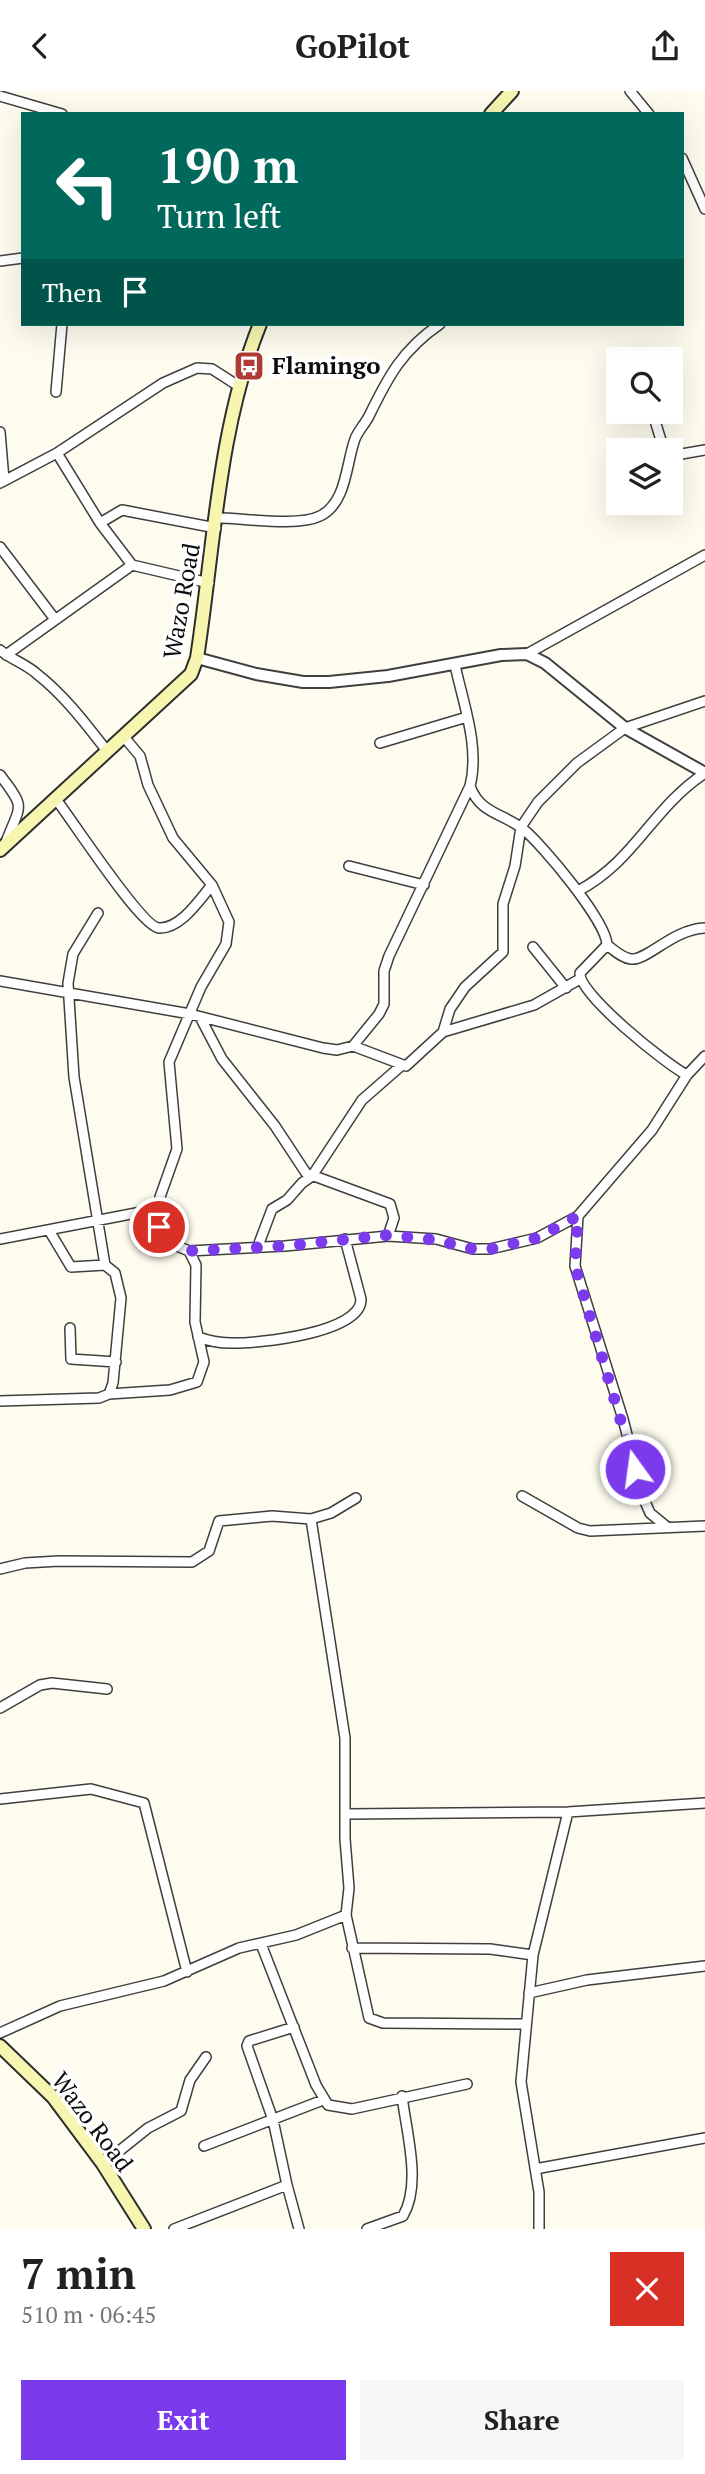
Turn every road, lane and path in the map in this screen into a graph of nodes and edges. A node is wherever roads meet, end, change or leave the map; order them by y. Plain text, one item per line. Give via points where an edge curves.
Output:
1 (512, 91) edge
2 (630, 91) edge
3 (0, 96) edge
4 (56, 112) edge
5 (493, 112) edge
6 (647, 112) edge
7 (684, 162) edge
8 (705, 209) edge
9 (20, 258) edge
10 (0, 261) edge
11 (62, 326) edge
12 (259, 326) edge
13 (438, 326) edge
14 (240, 387) junction
15 (56, 392) dead end
16 (0, 432) edge
17 (705, 450) edge
18 (57, 453) junction
19 (683, 454) edge
20 (2, 482) edge
21 (100, 523) junction
22 (217, 523) junction
23 (0, 547) edge
24 (705, 555) edge
25 (132, 565) junction
26 (209, 583) junction
27 (54, 618) junction
28 (3, 653) edge
29 (527, 654) junction
30 (197, 658) junction
31 (455, 665) junction
32 (705, 701) edge
33 (467, 717) junction
34 (625, 729) junction
35 (124, 737) junction
36 (380, 743) dead end
37 (107, 751) junction
38 (705, 773) edge
39 (0, 775) edge
40 (470, 786) junction
41 (55, 798) junction
42 (521, 827) junction
43 (3, 846) edge
44 (349, 866) dead end
45 (212, 885) junction
46 (424, 885) junction
47 (578, 891) junction
48 (98, 913) dead end
49 (705, 928) edge
50 (607, 945) junction
51 (533, 947) dead end
52 (580, 979) junction
53 (0, 981) edge
54 (566, 988) junction
55 (69, 993) junction
56 (195, 1015) junction
57 (443, 1032) junction
58 (353, 1046) junction
59 (705, 1056) edge
60 (402, 1065) junction
61 (687, 1075) junction
62 (309, 1174) junction
63 (157, 1209) junction
64 (578, 1216) junction
65 (100, 1221) junction
66 (50, 1231) junction
67 (388, 1235) junction
68 (0, 1239) edge
69 (345, 1239) junction
70 (258, 1246) junction
71 (206, 1250) junction
72 (189, 1251) junction
73 (105, 1265) junction
74 (196, 1265) junction
75 (70, 1328) dead end
76 (198, 1337) junction
77 (116, 1362) junction
78 (109, 1394) junction
79 (0, 1401) edge
80 (522, 1496) dead end
81 (356, 1498) dead end
82 (311, 1519) junction
83 (705, 1526) edge
84 (667, 1527) junction
85 (0, 1569) edge
86 (107, 1689) dead end
87 (0, 1708) edge
88 (0, 1799) edge
89 (705, 1803) edge
90 (568, 1812) junction
91 (346, 1814) junction
92 (346, 1915) junction
93 (261, 1944) junction
94 (352, 1948) junction
95 (533, 1955) junction
96 (705, 1966) edge
97 (187, 1972) junction
98 (528, 1993) junction
99 (525, 2024) junction
100 (294, 2027) junction
101 (0, 2033) edge
102 (0, 2046) edge
103 (206, 2057) dead end
104 (467, 2084) dead end
105 (402, 2096) junction
106 (323, 2100) junction
107 (273, 2120) junction
108 (705, 2138) edge
109 (204, 2146) dead end
110 (103, 2164) junction
111 (535, 2169) junction
112 (287, 2185) junction
113 (144, 2229) edge
114 (174, 2229) edge
115 (299, 2229) edge
116 (367, 2229) edge
117 (539, 2229) edge

1 - 5 main road
2 - 6 street
3 - 4 street
7 - 8 street
9 - 10 street
11 - 15 street
12 - 14 main road, Wazo Road
13 - 22 street via 389,373 355,438 349,470 329,509 319,517
14 - 18 street via 212,369 197,368 163,383
14 - 22 main road, Wazo Road
16 - 20 street
17 - 19 street
18 - 20 street
18 - 21 street
21 - 22 street via 122,510
21 - 25 street
22 - 26 main road, Wazo Road
23 - 27 street
24 - 29 street
25 - 26 street
25 - 27 street
26 - 30 main road, Wazo Road
27 - 28 street
28 - 37 street via 52,687
29 - 31 street
29 - 34 street via 545,663
30 - 31 street via 303,682 356,680
30 - 35 main road, Wazo Road via 180,686
31 - 33 street
32 - 34 street
33 - 36 street
33 - 40 street via 475,769
34 - 38 street
34 - 42 street via 577,763 538,802
35 - 37 main road, Wazo Road
35 - 45 street via 140,756 173,838
37 - 41 main road, Wazo Road
38 - 47 street via 671,799 618,865
39 - 43 street via 20,805
40 - 42 street via 489,812
40 - 46 street
41 - 43 main road, Wazo Road
41 - 45 street via 133,908 153,927 180,920
42 - 47 street
42 - 57 street via 503,904 503,952 465,987 450,1009
44 - 46 street
45 - 56 street via 226,909 230,934
46 - 58 street via 384,971 384,1004
47 - 50 street
48 - 55 street via 73,954
49 - 50 street via 674,935 638,958 625,957
50 - 52 street via 587,963
51 - 54 street
52 - 54 street
52 - 61 street via 600,1005
53 - 55 street
54 - 57 street via 512,1014
55 - 56 street
55 - 65 street via 74,1077
56 - 58 street via 323,1048
56 - 62 street via 222,1059
56 - 63 street via 169,1062 177,1149
57 - 60 street via 411,1064
58 - 60 street
59 - 61 street
60 - 62 street via 362,1100
61 - 64 street via 652,1130
62 - 67 street via 390,1204 394,1218
62 - 70 street via 287,1200 272,1209
63 - 65 street
63 - 72 street via 159,1227 170,1243
64 - 67 street via 537,1238 490,1249
64 - 84 street via 578,1280 643,1497 650,1513
65 - 66 street
65 - 73 street
66 - 68 street
66 - 73 street via 71,1267
67 - 69 street
69 - 70 street
69 - 76 street via 361,1299 356,1314 294,1337 254,1343 220,1343
70 - 71 street
71 - 72 street
71 - 74 street
72 - 74 street
73 - 77 street via 114,1271 121,1298
74 - 76 street
75 - 77 street via 71,1359
76 - 78 street via 204,1366 194,1384
77 - 78 street
78 - 79 street via 70,1401
80 - 84 street via 583,1529
81 - 82 street
82 - 85 street via 272,1516 219,1521 209,1551 192,1562 59,1561
82 - 91 street via 341,1705
83 - 84 street
86 - 87 street via 40,1685
88 - 97 street via 91,1789 144,1803
89 - 90 street
90 - 91 street
90 - 95 street
91 - 92 street
92 - 93 street
92 - 94 street
93 - 97 street via 214,1957
93 - 100 street
94 - 95 street via 489,1949
94 - 99 street via 365,2012 375,2022
95 - 98 street
96 - 98 street via 587,1980
97 - 101 street via 60,2007
98 - 99 street
99 - 111 street via 520,2083
100 - 106 street
100 - 107 street via 247,2043
102 - 110 main road, Wazo Road via 53,2097
103 - 110 street via 190,2080 181,2111 148,2128
104 - 105 street
105 - 106 street via 352,2109 333,2107
105 - 116 street via 411,2197 403,2216
106 - 107 street
107 - 109 street
107 - 112 street
108 - 111 street
110 - 113 main road, Wazo Road
111 - 117 street
112 - 114 street
112 - 115 street

